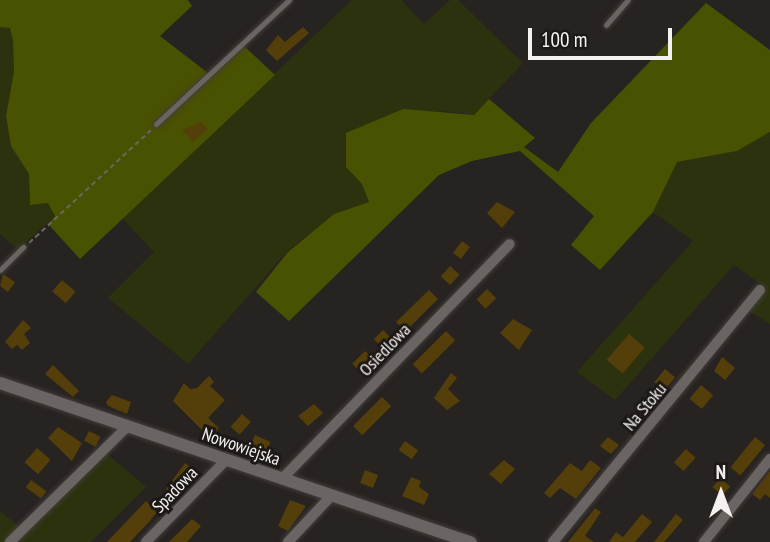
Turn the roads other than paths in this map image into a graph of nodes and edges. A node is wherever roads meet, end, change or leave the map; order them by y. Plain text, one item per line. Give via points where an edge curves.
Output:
1 (289, 0) edge
2 (628, 0) edge
3 (606, 25) dead end
4 (156, 124) road end
5 (510, 244) dead end
6 (23, 247) road end
7 (0, 270) edge
8 (760, 290) dead end
9 (0, 383) edge
10 (127, 427) junction
11 (770, 458) edge
12 (226, 460) junction
13 (282, 479) junction
14 (331, 496) junction
15 (10, 542) edge
16 (146, 542) edge
17 (288, 542) edge
18 (471, 542) edge
19 (553, 542) edge
20 (704, 542) edge

1 - 4 lane
2 - 3 lane
5 - 13 street, Osiedlowa
6 - 7 lane
8 - 19 street, Na Stoku
9 - 10 street, Nowowiejska
10 - 12 street, Nowowiejska
10 - 15 street
11 - 20 street
12 - 13 street, Nowowiejska
12 - 16 street, Spadowa
13 - 14 street, Nowowiejska
14 - 17 street
14 - 18 street, Nowowiejska

